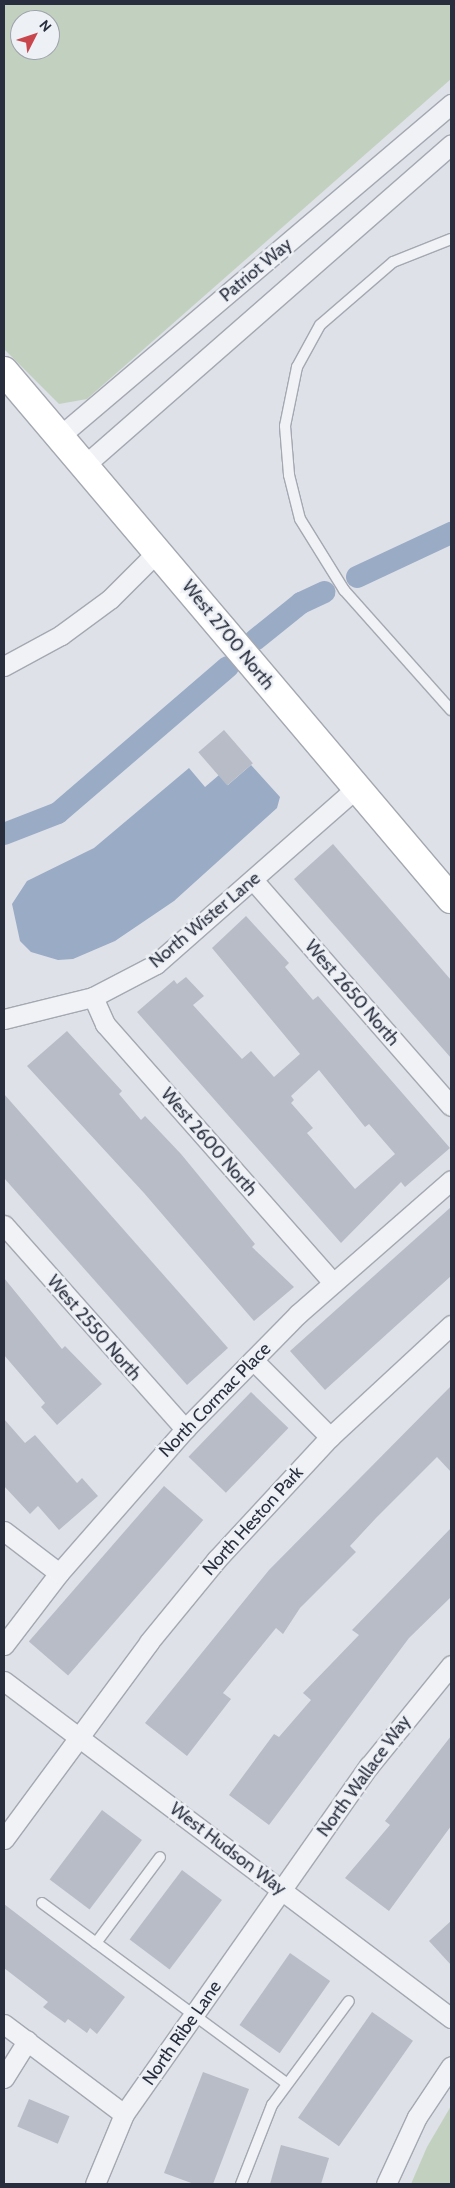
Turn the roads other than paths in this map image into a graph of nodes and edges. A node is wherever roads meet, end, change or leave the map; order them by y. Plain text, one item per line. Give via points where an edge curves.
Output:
1 (451, 104) edge
2 (451, 145) edge
3 (451, 238) edge
4 (4, 372) edge
5 (61, 435) junction
6 (86, 464) junction
7 (158, 550) junction
8 (4, 666) edge
9 (451, 710) edge
10 (354, 790) junction
11 (253, 880) junction
12 (451, 899) edge
13 (93, 997) junction
14 (4, 1019) edge
15 (451, 1106) edge
16 (451, 1180) edge
17 (4, 1225) edge
18 (333, 1283) junction
19 (451, 1325) edge
20 (253, 1360) junction
21 (185, 1429) junction
22 (330, 1437) junction
23 (4, 1531) edge
24 (59, 1573) junction
25 (4, 1645) edge
26 (451, 1666) edge
27 (4, 1681) edge
28 (78, 1737) junction
29 (4, 1838) edge
30 (160, 1857) dead end
31 (283, 1890) junction
32 (42, 1903) dead end
33 (96, 1943) junction
34 (349, 2001) dead end
35 (194, 2016) junction
36 (451, 2018) edge
37 (4, 2024) edge
38 (27, 2041) junction
39 (451, 2066) edge
40 (4, 2078) edge
41 (286, 2084) junction
42 (124, 2114) junction
43 (95, 2184) edge
44 (241, 2184) edge
45 (386, 2184) edge

1 - 5 street, Patriot Way
2 - 6 street, Patriot Way
3 - 9 lane via 393,262 320,325 297,367 285,426 289,474 300,520 344,590
4 - 5 street, West 2700 North
5 - 6 street, West 2700 North
6 - 7 street, West 2700 North
7 - 8 street via 110,599 62,634
7 - 10 street, West 2700 North
10 - 11 street, North Wister Lane
10 - 12 street, West 2700 North
11 - 13 street, North Wister Lane via 156,964
11 - 15 street, West 2650 North
13 - 14 street, North Wister Lane
13 - 18 street, West 2600 North via 105,1024
16 - 18 street, North Cormac Place
17 - 21 street, West 2550 North
18 - 20 street, North Cormac Place
19 - 22 street, North Heston Park
20 - 21 street, North Cormac Place
20 - 22 street
21 - 24 street, North Cormac Place
22 - 28 street, North Heston Park via 216,1560
23 - 24 street
24 - 25 street, North Cormac Place
26 - 31 street, North Wallace Way via 369,1766
27 - 28 street, West Hudson Way
28 - 29 street, North Heston Park
28 - 31 street, West Hudson Way
30 - 33 lane
31 - 35 street, North Ribe Lane
31 - 36 street, West Hudson Way
32 - 33 lane
33 - 35 lane
34 - 41 lane
35 - 41 lane
35 - 42 street, North Ribe Lane
37 - 38 street
38 - 40 street
38 - 42 street
39 - 45 street via 417,2117
41 - 44 lane via 272,2104
42 - 43 street, North Ribe Lane

